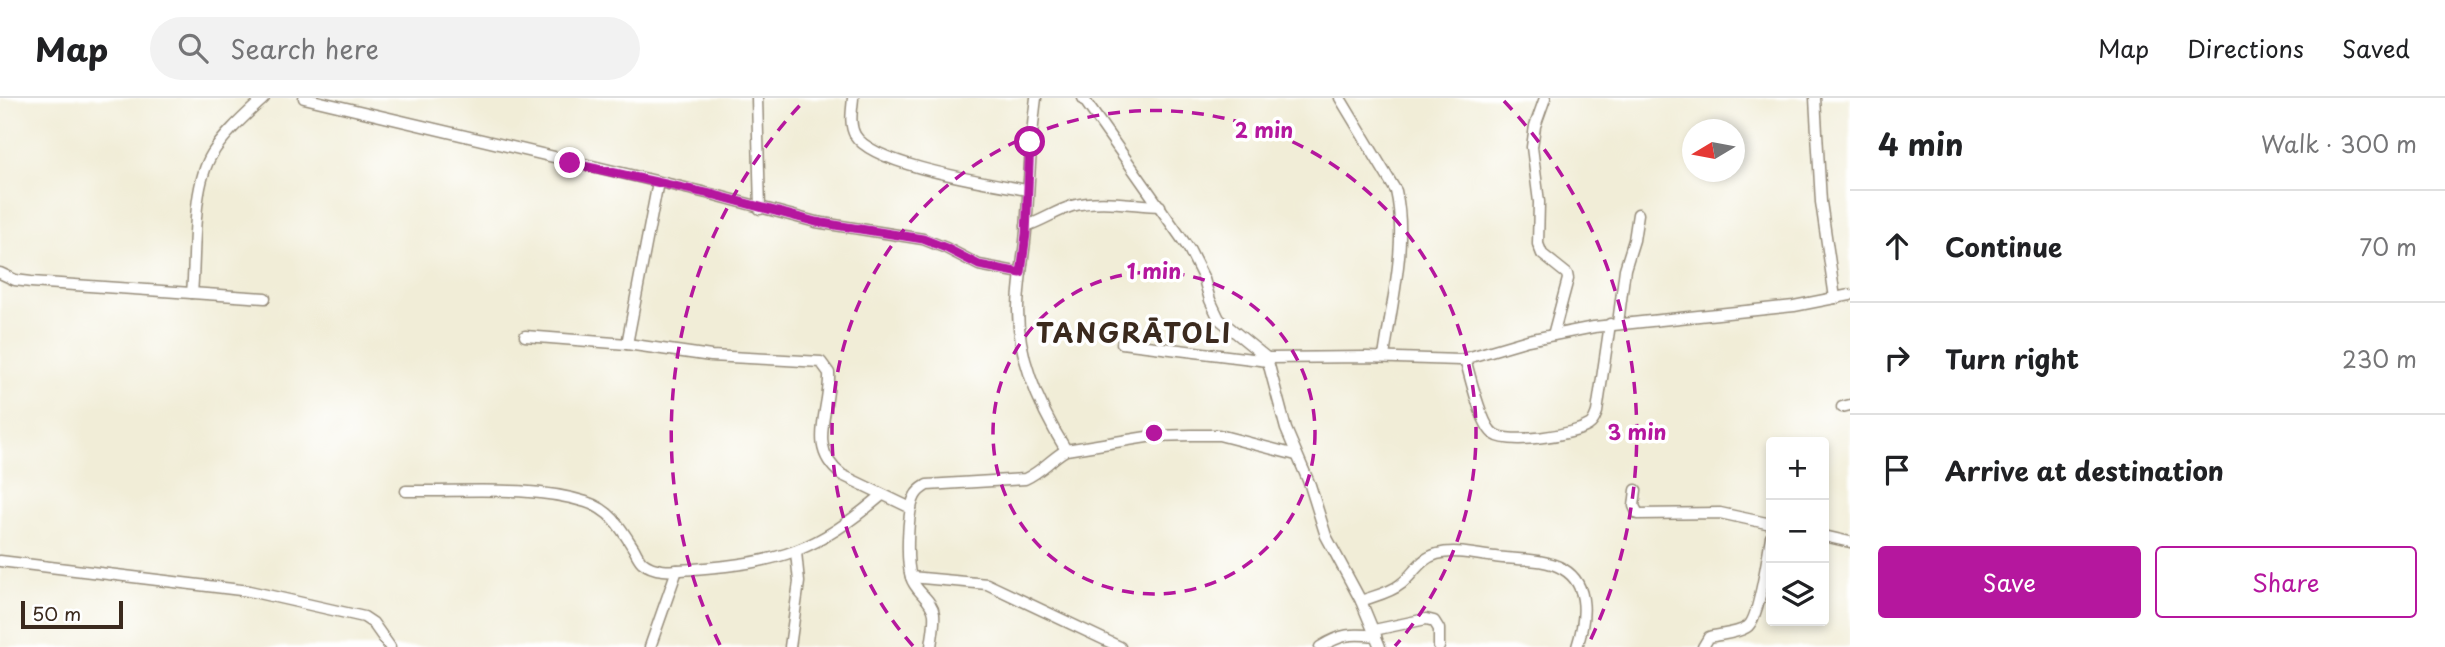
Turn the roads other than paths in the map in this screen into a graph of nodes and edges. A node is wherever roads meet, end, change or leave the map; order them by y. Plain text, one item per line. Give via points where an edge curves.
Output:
1 (264, 98) edge
2 (304, 98) edge
3 (757, 98) edge
4 (853, 98) edge
5 (1036, 98) edge
6 (1083, 98) edge
7 (1340, 98) edge
8 (1545, 98) edge
9 (1815, 98) edge
10 (658, 183) junction
11 (1027, 190) junction
12 (1160, 206) junction
13 (760, 209) junction
14 (1638, 214) dead end
15 (1026, 226) junction
16 (0, 273) edge
17 (1021, 273) junction
18 (192, 293) junction
19 (1850, 295) edge
20 (265, 298) dead end
21 (1835, 298) junction
22 (1614, 324) junction
23 (1553, 335) junction
24 (525, 336) dead end
25 (1122, 343) dead end
26 (627, 344) junction
27 (1384, 358) junction
28 (1465, 359) junction
29 (1268, 360) junction
30 (1066, 450) junction
31 (1296, 454) junction
32 (1636, 490) dead end
33 (405, 492) dead end
34 (882, 495) junction
35 (911, 508) junction
36 (1766, 523) edge
37 (1829, 537) edge
38 (1850, 542) edge
39 (796, 552) junction
40 (0, 561) edge
41 (1766, 563) edge
42 (677, 570) junction
43 (911, 577) junction
44 (1362, 601) junction
45 (1377, 638) edge
46 (388, 646) edge
47 (650, 647) edge
48 (790, 647) edge
49 (931, 647) edge
50 (1120, 647) edge
51 (1320, 647) edge
52 (1438, 647) edge
53 (1577, 647) edge
54 (1703, 647) edge

1 - 18 street via 222,141 205,169 196,211
2 - 10 street
3 - 13 street
4 - 11 street via 852,130 875,152 915,166
5 - 11 street
6 - 12 street
7 - 27 street via 1398,200 1400,238
8 - 23 street via 1532,147 1538,244 1568,279
9 - 21 street via 1821,202
10 - 13 street
10 - 26 street
11 - 15 street
12 - 15 street via 1083,204
12 - 29 street via 1197,262 1219,319
13 - 17 street via 923,239 979,265
14 - 22 street
15 - 17 street
16 - 18 street via 31,282
17 - 30 street via 1018,312 1026,364 1048,421
18 - 20 street
19 - 21 street
21 - 22 street
22 - 23 street
22 - 28 street via 1597,412 1580,430 1531,440 1494,435
23 - 28 street
24 - 26 street
25 - 29 street
26 - 34 street via 711,356 821,362 829,373 821,436 826,459 842,475
27 - 28 street
27 - 29 street
29 - 31 street
30 - 31 street via 1153,436 1219,435
30 - 35 street via 1025,479 927,485 915,496
31 - 44 street via 1330,545
32 - 36 street via 1638,514 1720,513
33 - 42 street via 552,492 589,503 615,519 642,562
34 - 35 street
34 - 39 street via 850,523
35 - 43 street
37 - 38 street
39 - 42 street via 735,566
39 - 48 street via 799,582
40 - 46 street via 267,593 364,617
41 - 54 street via 1752,623 1709,638
42 - 47 street
43 - 49 street via 934,614
43 - 50 street via 987,584
44 - 45 street
44 - 53 street via 1392,590 1420,562 1438,553 1547,563 1564,569 1580,590 1585,614
45 - 51 street via 1348,634
45 - 52 street via 1426,619 1439,629

